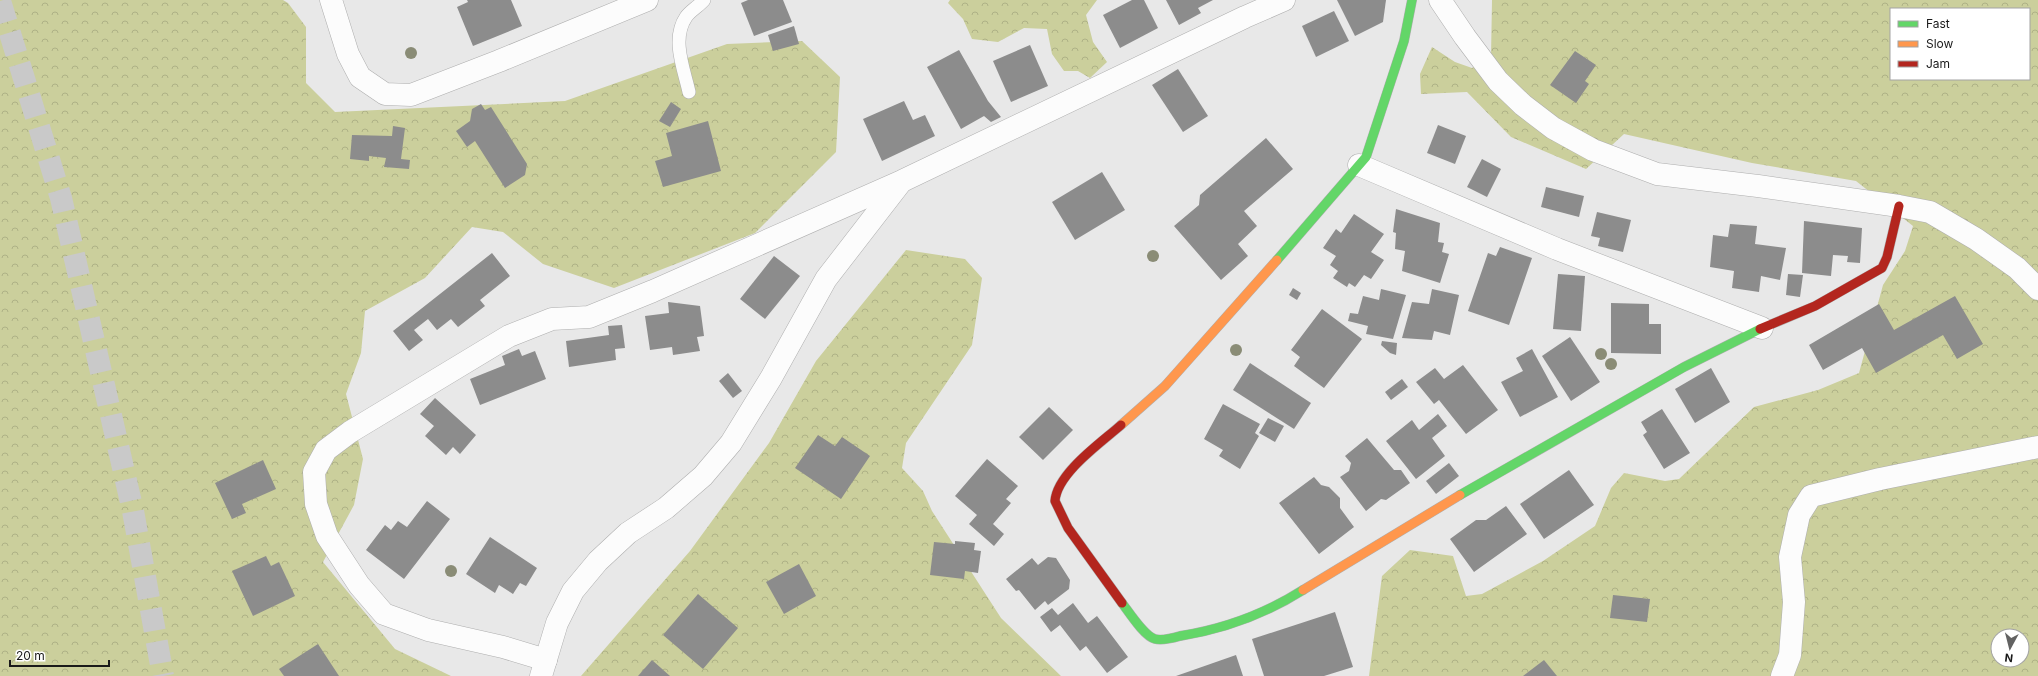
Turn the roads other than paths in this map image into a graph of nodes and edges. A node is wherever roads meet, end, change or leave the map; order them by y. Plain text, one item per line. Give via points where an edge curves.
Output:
1 (330, 0) edge
2 (647, 0) edge
3 (704, 0) edge
4 (1284, 0) edge
5 (1412, 0) edge
6 (1440, 0) edge
7 (689, 92) dead end
8 (1359, 165) junction
9 (902, 181) junction
10 (1899, 206) junction
11 (2038, 289) edge
12 (1762, 328) junction
13 (2038, 447) edge
14 (544, 668) edge
15 (1782, 676) edge

1 - 2 street via 348,54 360,77 385,94 411,95
3 - 7 lane via 686,16 678,42
4 - 9 street
5 - 8 street via 1404,41 1366,157
6 - 10 street via 1464,37 1498,81 1523,106 1553,128 1593,150 1657,174
8 - 12 street via 1557,249
8 - 12 street via 1165,386 1074,467 1062,482 1055,500 1059,515 1144,632 1155,639 1199,633 1240,621 1277,606 1476,485 1684,367
9 - 14 street via 826,279 771,378 730,443 703,476 666,508 628,533 598,561 573,591 557,623
9 - 14 street via 589,317 552,319 509,336 362,424 326,450 314,472 316,504 327,536 359,585 384,614 428,630 503,647
10 - 11 street via 1930,212 1976,239 2017,268
10 - 12 street via 1882,268 1815,306
13 - 15 street via 1880,478 1811,496 1799,515 1790,557 1794,602 1790,654

